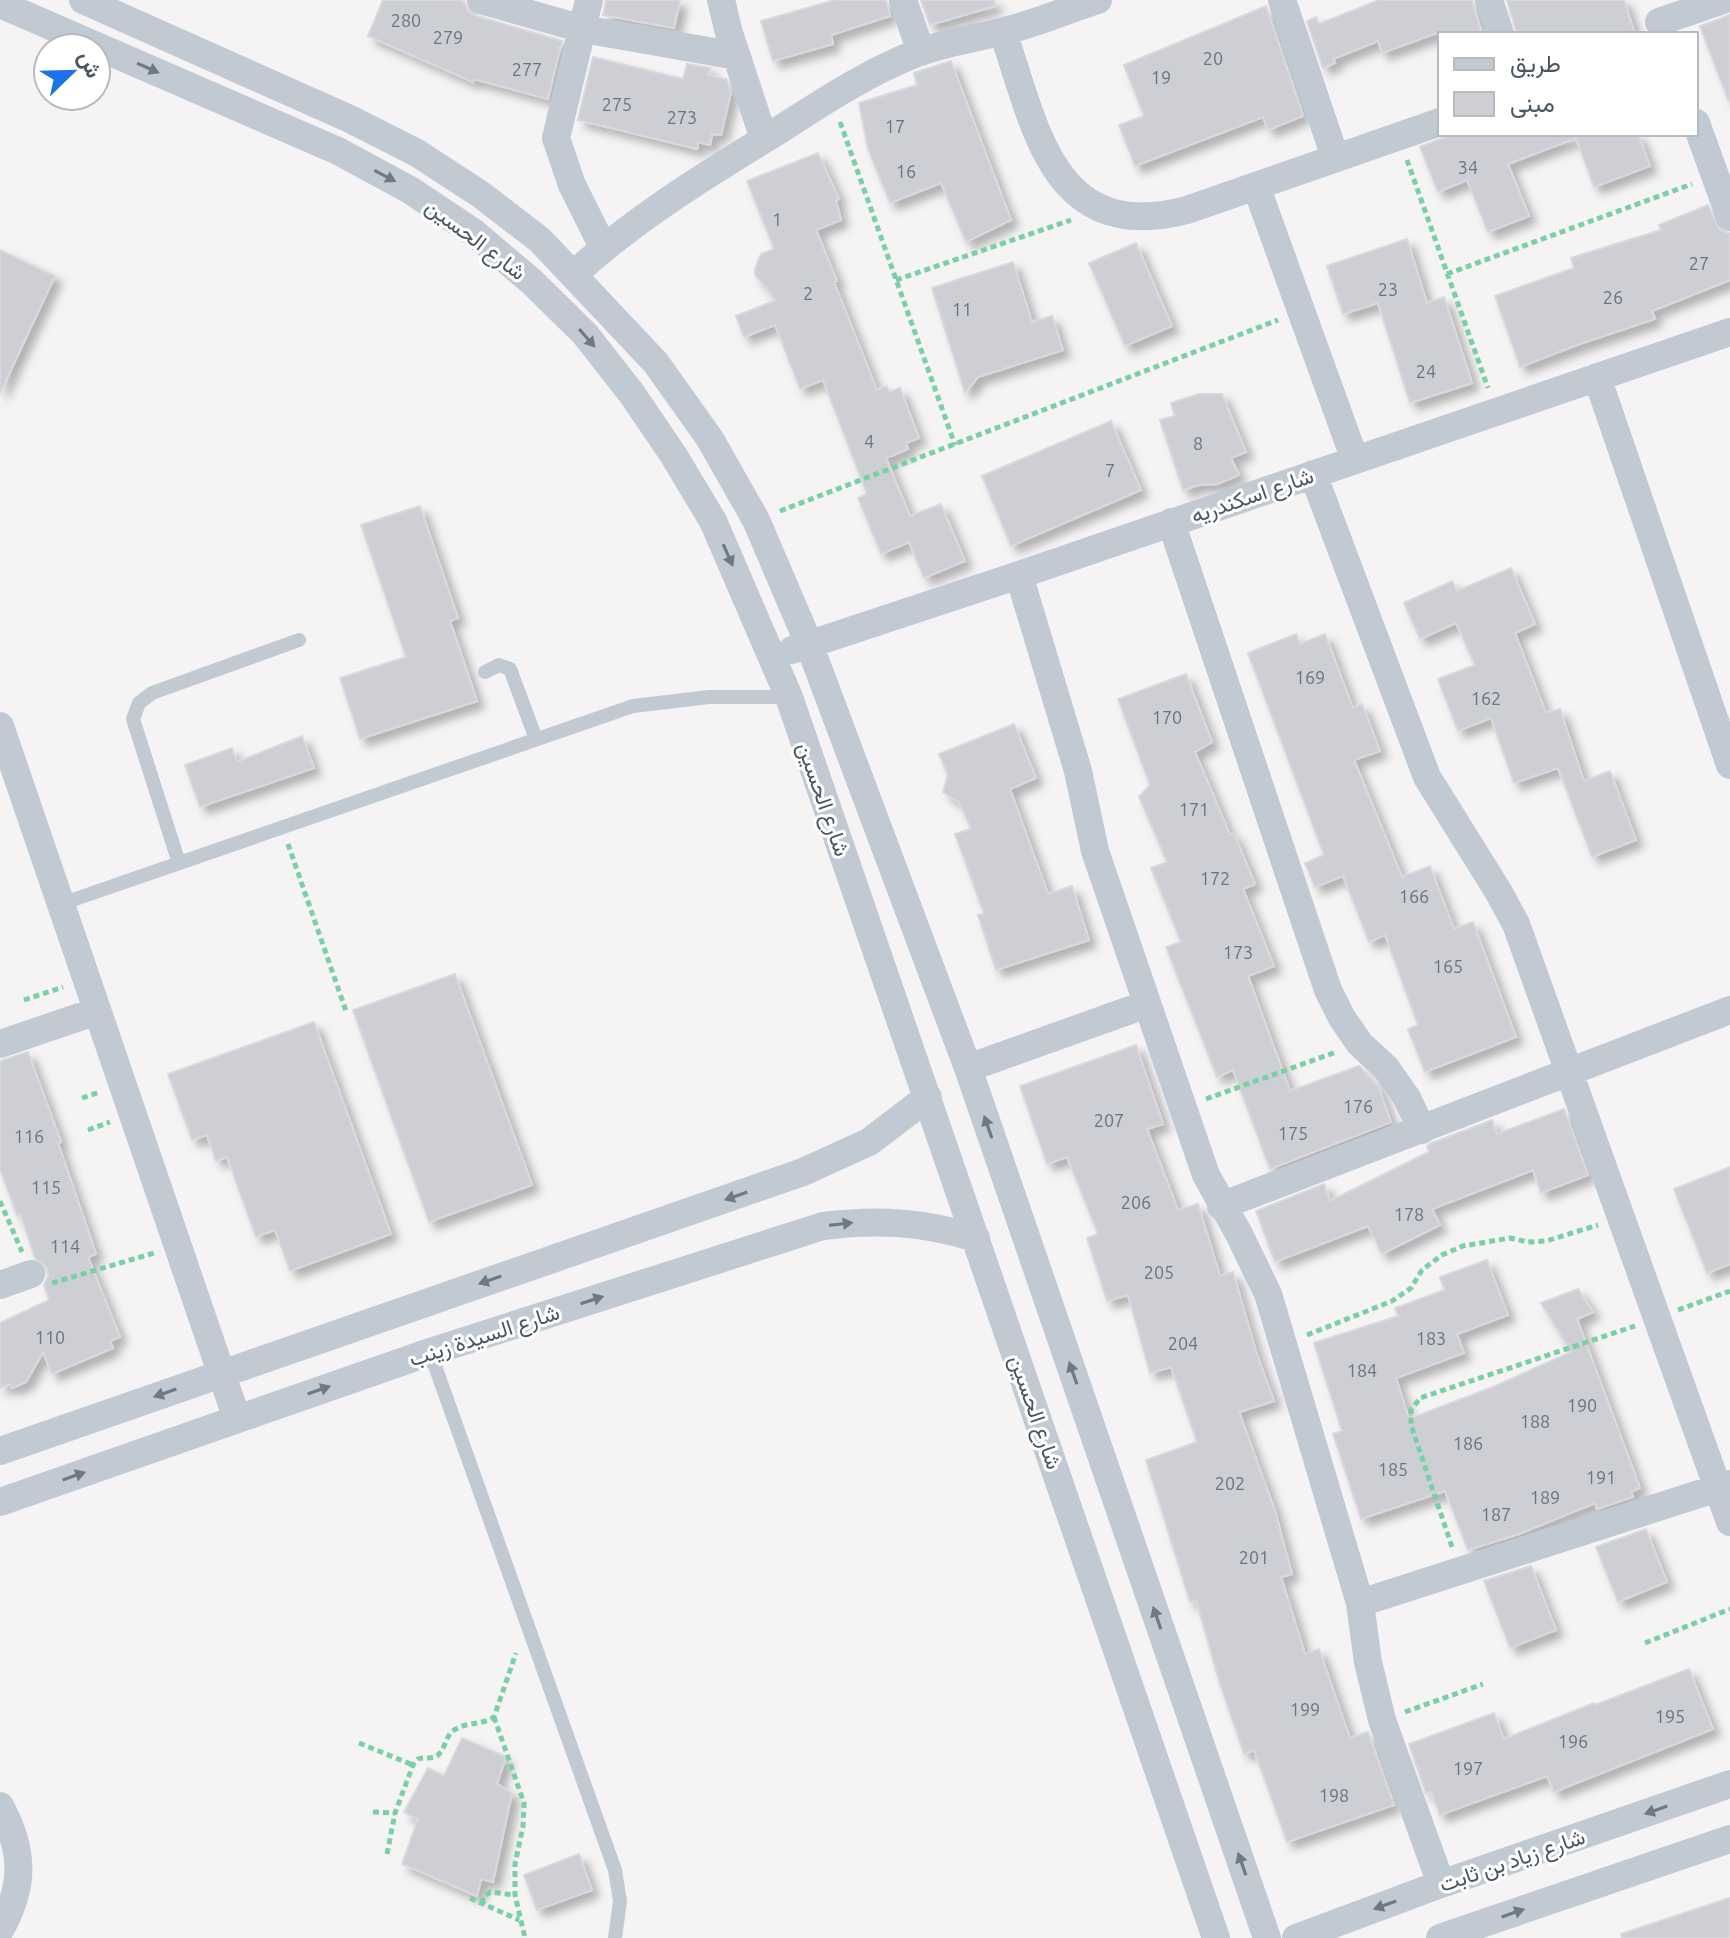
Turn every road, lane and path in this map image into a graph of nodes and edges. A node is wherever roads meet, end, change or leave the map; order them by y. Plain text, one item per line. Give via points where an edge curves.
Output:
1 (83, 0) edge
2 (589, 0) edge
3 (721, 0) edge
4 (903, 0) edge
5 (1098, 0) edge
6 (1282, 0) edge
7 (1489, 0) edge
8 (1723, 0) edge
9 (491, 1) edge
10 (0, 4) edge
11 (1048, 7) edge
12 (1658, 19) edge
13 (583, 29) junction
14 (1003, 32) junction
15 (1499, 32) edge
16 (921, 52) junction
17 (737, 56) junction
18 (830, 95) junction
19 (350, 119) junction
20 (1438, 123) edge
21 (1698, 128) edge
22 (1398, 137) junction
23 (764, 139) junction
24 (338, 151) junction
25 (1335, 157) junction
26 (1715, 175) junction
27 (1256, 186) junction
28 (1102, 210) junction
29 (1730, 217) edge
30 (603, 247) junction
31 (1447, 274) junction
32 (573, 275) junction
33 (896, 280) junction
34 (1301, 311) junction
35 (1730, 332) edge
36 (1597, 377) junction
37 (1496, 412) junction
38 (955, 445) junction
39 (1355, 460) junction
40 (1313, 474) junction
41 (756, 520) junction
42 (1171, 522) junction
43 (1019, 575) junction
44 (299, 640) dead end
45 (809, 644) junction
46 (773, 656) junction
47 (485, 672) dead end
48 (789, 697) junction
49 (0, 726) edge
50 (536, 739) junction
51 (1730, 765) edge
52 (283, 828) junction
53 (179, 863) junction
54 (61, 904) junction
55 (87, 979) junction
56 (24, 1000) dead end
57 (1147, 1004) junction
58 (1730, 1010) edge
59 (97, 1011) junction
60 (347, 1014) dead end
61 (0, 1044) edge
62 (1360, 1044) junction
63 (968, 1068) junction
64 (1569, 1073) junction
65 (928, 1097) junction
66 (1183, 1108) junction
67 (1422, 1130) junction
68 (0, 1201) edge
69 (1221, 1206) junction
70 (1621, 1218) junction
71 (976, 1238) junction
72 (178, 1246) junction
73 (31, 1274) junction
74 (0, 1285) edge
75 (1730, 1291) edge
76 (1657, 1318) junction
77 (1284, 1344) junction
78 (430, 1352) junction
79 (221, 1373) junction
80 (237, 1419) junction
81 (0, 1451) edge
82 (1724, 1486) edge
83 (0, 1502) edge
84 (1730, 1522) edge
85 (1460, 1571) junction
86 (1360, 1603) junction
87 (1730, 1609) edge
88 (527, 1623) junction
89 (1645, 1643) dead end
90 (1483, 1684) dead end
91 (494, 1717) junction
92 (1382, 1720) junction
93 (359, 1743) dead end
94 (413, 1765) junction
95 (1730, 1784) edge
96 (0, 1806) edge
97 (373, 1812) dead end
98 (395, 1813) junction
99 (1730, 1839) edge
100 (387, 1854) dead end
101 (1441, 1884) junction
102 (515, 1895) junction
103 (470, 1898) dead end
104 (483, 1904) junction
105 (520, 1920) junction
106 (0, 1930) edge
107 (525, 1938) edge
108 (615, 1938) edge
109 (1216, 1938) edge
110 (1267, 1938) edge
111 (1296, 1938) edge
112 (1440, 1938) edge

1 - 19 street, شارع الحسين
2 - 13 street
3 - 17 street
4 - 16 street
5 - 11 street
6 - 25 street
7 - 15 street
8 - 12 street
9 - 13 street
10 -> 24 street, شارع الحسين
11 - 14 street
13 - 17 street
13 - 30 street via 556,138
14 - 16 street
14 - 28 street via 1043,148 1057,173
16 - 18 street
17 - 23 street
18 - 23 street
18 - 33 path
19 - 24 street
19 - 32 street, شارع الحسين via 417,153 480,194 540,240
20 - 22 street
21 - 26 street
22 - 25 street
22 - 31 path
23 - 30 street
24 -> 46 street, شارع الحسين via 473,232 585,334 632,394 713,521
25 - 27 street
26 - 29 street
26 - 31 path
27 - 28 street via 1159,217
27 - 34 street
28 - 33 path
30 - 32 street
31 - 37 path
32 - 41 street, شارع الحسين via 656,363 710,439
33 - 38 path
34 - 38 path
34 - 39 street
35 - 36 street, شارع اسكندريه
36 - 37 street, شارع اسكندريه
36 - 51 street
37 - 39 street, شارع اسكندريه
38 - 41 path
39 - 40 street, شارع اسكندريه
40 - 42 street, شارع اسكندريه
40 - 64 street via 1427,777 1516,924
41 - 45 street, شارع الحسين
42 - 43 street, شارع اسكندريه
42 - 62 street via 1328,990
43 - 45 street, شارع اسكندريه
43 - 57 street via 1078,771 1095,851
44 - 53 lane via 152,693 139,703 133,719
45 - 46 street, شارع اسكندريه
45 - 63 street, شارع الحسين
46 - 48 street, شارع الحسين
47 - 50 lane via 499,665 510,669
48 - 50 lane via 709,697 633,706
48 - 65 street, شارع الحسين
49 - 54 street
50 - 52 lane
52 - 53 lane
52 - 60 path
53 - 54 lane
54 - 55 street
55 - 56 path
55 - 59 street
57 - 63 street
57 - 66 street
58 - 64 street
59 - 61 street
59 - 72 street
62 - 66 path
62 - 67 street via 1386,1068
110 -> 63 street, شارع الحسين
64 - 67 street
64 - 70 street
65 - 71 street, شارع الحسين
65 -> 79 street via 837,1159
66 - 69 street
67 - 69 street
68 - 73 path
69 - 77 street via 1259,1274
70 - 76 street
70 - 77 path via 1546,1241 1510,1238 1463,1246 1422,1270 1411,1288 1392,1301
78 -> 71 street, شارع السيدة زينب via 823,1226 900,1222
71 - 109 street, شارع الحسين
72 - 73 path via 55,1283 39,1283
72 - 79 street
73 - 74 street
75 - 76 path
76 - 82 street
76 - 85 path via 1420,1398 1411,1410 1411,1425
77 - 86 street
80 -> 78 street, شارع السيدة زينب
78 - 88 lane
79 - 80 street
79 -> 81 street
83 -> 80 street, شارع السيدة زينب
82 - 84 street
82 - 85 street
85 - 86 street
86 - 92 street
87 - 89 path
88 - 91 path
88 - 108 lane via 615,1870 620,1901
90 - 92 path
91 - 94 path via 459,1727 434,1758 418,1759
91 - 102 path via 524,1803
92 - 101 street
93 - 94 path
94 - 98 path
95 -> 101 street, شارع زياد بن ثابت
96 - 106 street via 13,1830 20,1861 17,1893
97 - 98 path
98 - 100 path
112 -> 99 street
101 -> 111 street, شارع زياد بن ثابت
102 - 104 path via 487,1893
102 - 105 path
103 - 104 path
104 - 105 path
105 - 107 path

